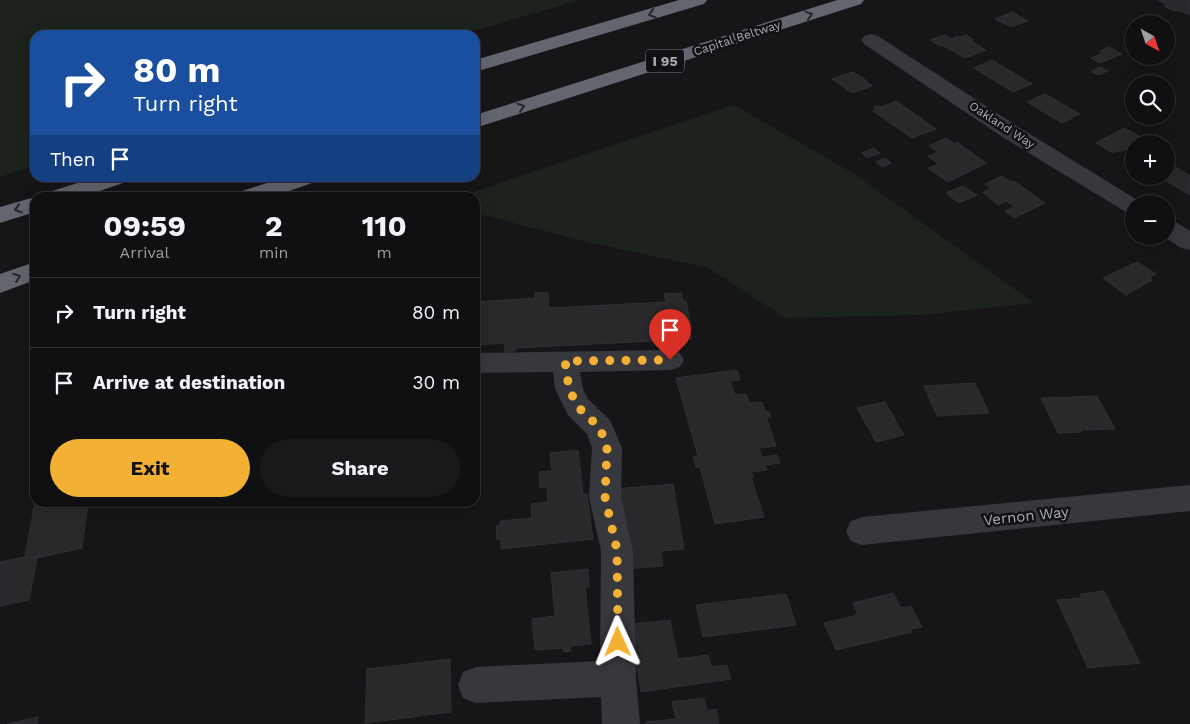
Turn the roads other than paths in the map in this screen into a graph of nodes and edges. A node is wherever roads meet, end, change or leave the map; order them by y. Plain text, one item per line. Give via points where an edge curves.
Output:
1 (698, 0) edge
2 (855, 0) edge
3 (871, 40) dead end
4 (480, 65) edge
5 (480, 120) edge
6 (103, 182) edge
7 (292, 182) edge
8 (72, 192) edge
9 (262, 192) edge
10 (1125, 202) edge
11 (30, 206) edge
12 (0, 215) edge
13 (1175, 233) edge
14 (1190, 242) edge
15 (30, 273) edge
16 (0, 284) edge
17 (670, 360) dead end
18 (565, 361) junction
19 (480, 363) edge
20 (1190, 498) edge
21 (862, 531) dead end
22 (618, 678) junction
23 (476, 685) dead end
24 (621, 724) edge

1 -> 4 highway
5 -> 2 highway, Capital Beltway / I 95
3 - 10 street, Oakland Way via 1012,133
6 - 8 highway
7 - 9 highway
11 -> 12 highway
13 - 14 street
16 -> 15 highway
17 - 18 street
18 - 19 street
18 - 22 street via 569,389 578,407 600,428 607,448 605,497 617,550
20 - 21 street, Vernon Way
22 - 23 street
22 - 24 street

